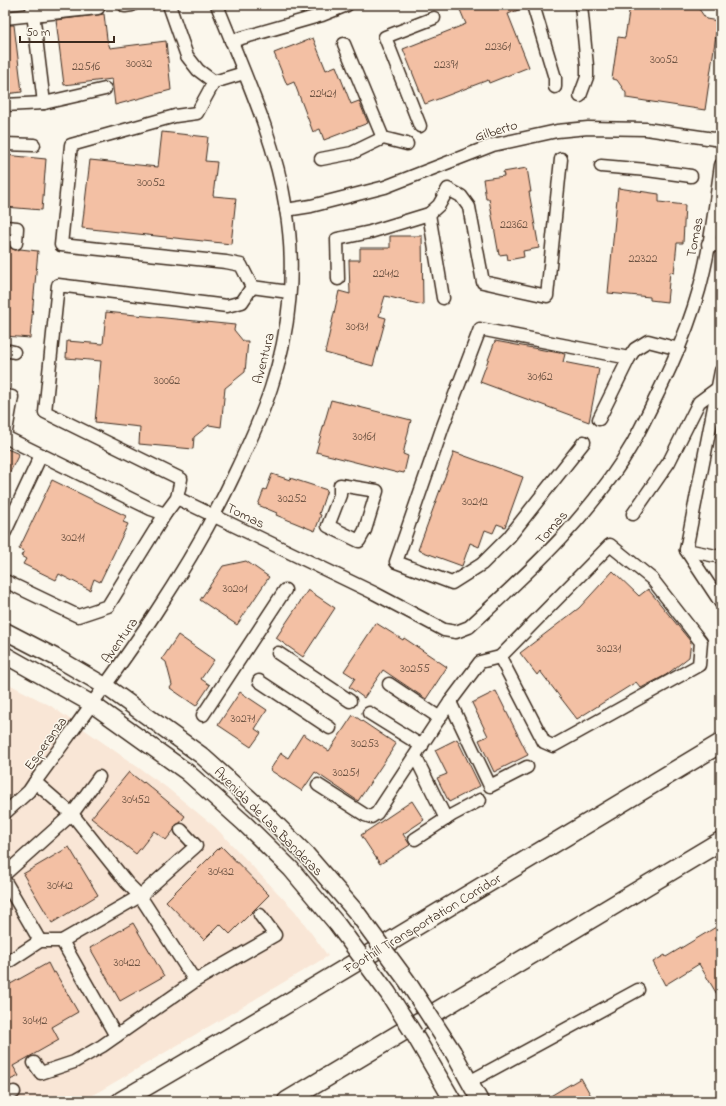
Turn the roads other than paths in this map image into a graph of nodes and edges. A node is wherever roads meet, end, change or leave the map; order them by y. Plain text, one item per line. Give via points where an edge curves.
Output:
1 (169, 5) edge
2 (217, 5) edge
3 (347, 5) edge
4 (533, 5) edge
5 (581, 5) edge
6 (98, 8) dead end
7 (33, 10) edge
8 (5, 18) edge
9 (434, 18) dead end
10 (231, 40) junction
11 (344, 44) dead end
12 (244, 73) junction
13 (214, 82) junction
14 (555, 87) dead end
15 (105, 88) dead end
16 (580, 96) dead end
17 (44, 103) junction
18 (5, 105) edge
19 (420, 126) dead end
20 (383, 138) junction
21 (721, 140) edge
22 (5, 144) edge
23 (34, 144) dead end
24 (407, 144) dead end
25 (321, 159) dead end
26 (561, 159) dead end
27 (721, 165) edge
28 (601, 166) dead end
29 (690, 176) dead end
30 (286, 210) junction
31 (429, 214) junction
32 (5, 227) edge
33 (16, 243) dead end
34 (708, 244) junction
35 (721, 246) edge
36 (338, 279) dead end
37 (252, 287) junction
38 (289, 292) junction
39 (443, 298) dead end
40 (679, 349) junction
41 (629, 358) junction
42 (721, 372) edge
43 (718, 388) junction
44 (5, 396) edge
45 (598, 419) dead end
46 (584, 442) dead end
47 (41, 455) junction
48 (178, 498) junction
49 (165, 514) junction
50 (633, 514) dead end
51 (215, 516) junction
52 (328, 526) joint
53 (5, 532) edge
54 (686, 550) junction
55 (721, 558) edge
56 (5, 581) edge
57 (285, 590) dead end
58 (721, 604) edge
59 (5, 631) edge
60 (278, 653) dead end
61 (5, 655) edge
62 (500, 658) junction
63 (259, 681) dead end
64 (389, 684) dead end
65 (105, 686) junction
66 (350, 701) dead end
67 (450, 702) junction
68 (92, 704) junction
69 (369, 713) dead end
70 (203, 715) dead end
71 (440, 718) junction
72 (330, 728) dead end
73 (721, 743) edge
74 (418, 751) junction
75 (527, 767) dead end
76 (99, 777) dead end
77 (35, 782) junction
78 (318, 785) dead end
79 (480, 800) dead end
80 (5, 813) edge
81 (72, 814) junction
82 (446, 819) junction
83 (181, 830) dead end
84 (415, 839) dead end
85 (721, 841) edge
86 (5, 874) edge
87 (5, 881) edge
88 (140, 896) junction
89 (260, 915) dead end
90 (40, 941) junction
91 (62, 941) junction
92 (5, 964) edge
93 (195, 981) junction
94 (638, 990) dead end
95 (116, 1036) junction
96 (34, 1063) dead end
97 (469, 1082) junction
98 (451, 1097) edge
99 (121, 1101) edge
100 (287, 1101) edge
101 (480, 1101) edge

1 - 13 street via 187,56 198,70
2 - 10 street, Aventura
3 - 10 street via 322,15
4 - 14 street
5 - 16 street via 588,66
6 - 7 street
7 - 8 street
7 - 17 street
9 - 19 street via 385,37
10 - 12 street, Aventura
11 - 20 street
12 - 13 street
12 - 30 street, Aventura via 269,138
13 - 37 street via 197,113 175,116 71,145 61,245 241,265
15 - 17 street
17 - 18 street
20 - 24 street
20 - 25 street via 352,153
21 - 30 street, Gilberto via 646,129 588,128 557,131 493,145 384,187
22 - 23 street
26 - 31 street via 547,296 483,282 469,207 461,196 448,189 439,205
27 - 34 street, Tomas
28 - 29 street
30 - 38 street, Aventura via 290,245
31 - 36 street via 337,240
31 - 39 street
32 - 33 street via 17,228
34 - 35 street
34 - 40 street, Tomas via 699,291
37 - 38 street
37 - 48 street via 242,302 227,306 58,285 45,412 181,479
38 - 51 street, Aventura via 284,333 272,386 248,446
40 - 41 street via 648,341 635,349
40 - 51 street, Tomas via 633,444 601,492 530,572 469,627 456,632 444,630
41 - 45 street
41 - 46 street via 480,329 396,562 452,583 476,568 509,538
42 - 43 street
43 - 50 street via 699,402 669,462
43 - 54 street
44 - 47 street via 12,398 5,437
47 - 49 street
47 - 53 street
48 - 49 street
48 - 51 street, Tomas
49 - 56 street via 108,606 78,616
51 - 65 street, Aventura via 162,603
52 - 52 street via 359,540 365,530 377,491 340,485 340,495
54 - 55 street
54 - 58 street
57 - 70 street
59 - 65 main road, Avenida de Las Banderas
60 - 66 street
61 - 68 main road, Avenida de Las Banderas
62 - 62 street via 610,545 652,579 701,642 699,665 553,746 544,742
62 - 67 street via 480,662
63 - 72 street
64 - 71 street
65 - 68 street, Esperanza
65 - 97 main road, Avenida de Las Banderas, bridge via 201,755 306,854 357,913 407,980
67 - 71 street
67 - 75 street via 490,786
68 - 77 street, Esperanza
68 - 98 main road, Avenida de Las Banderas, bridge via 187,772 224,804 290,869 337,924 388,993
69 - 74 street
71 - 74 street
73 - 99 highway, Foothill Transportation Corridor
74 - 78 street via 371,817
74 - 82 street
76 - 81 street
77 - 80 street, Esperanza
77 - 81 street
79 - 82 street
81 - 86 street
81 - 88 street
82 - 84 street
83 - 88 street via 196,846
85 - 100 highway
87 - 90 street
88 - 91 street
88 - 93 street
89 - 93 street via 275,935
90 - 91 street
90 - 92 street
91 - 95 street
93 - 95 street
94 - 97 street
95 - 96 street via 74,1062 41,1073
97 - 98 main road
97 - 101 main road, Avenida de Las Banderas

